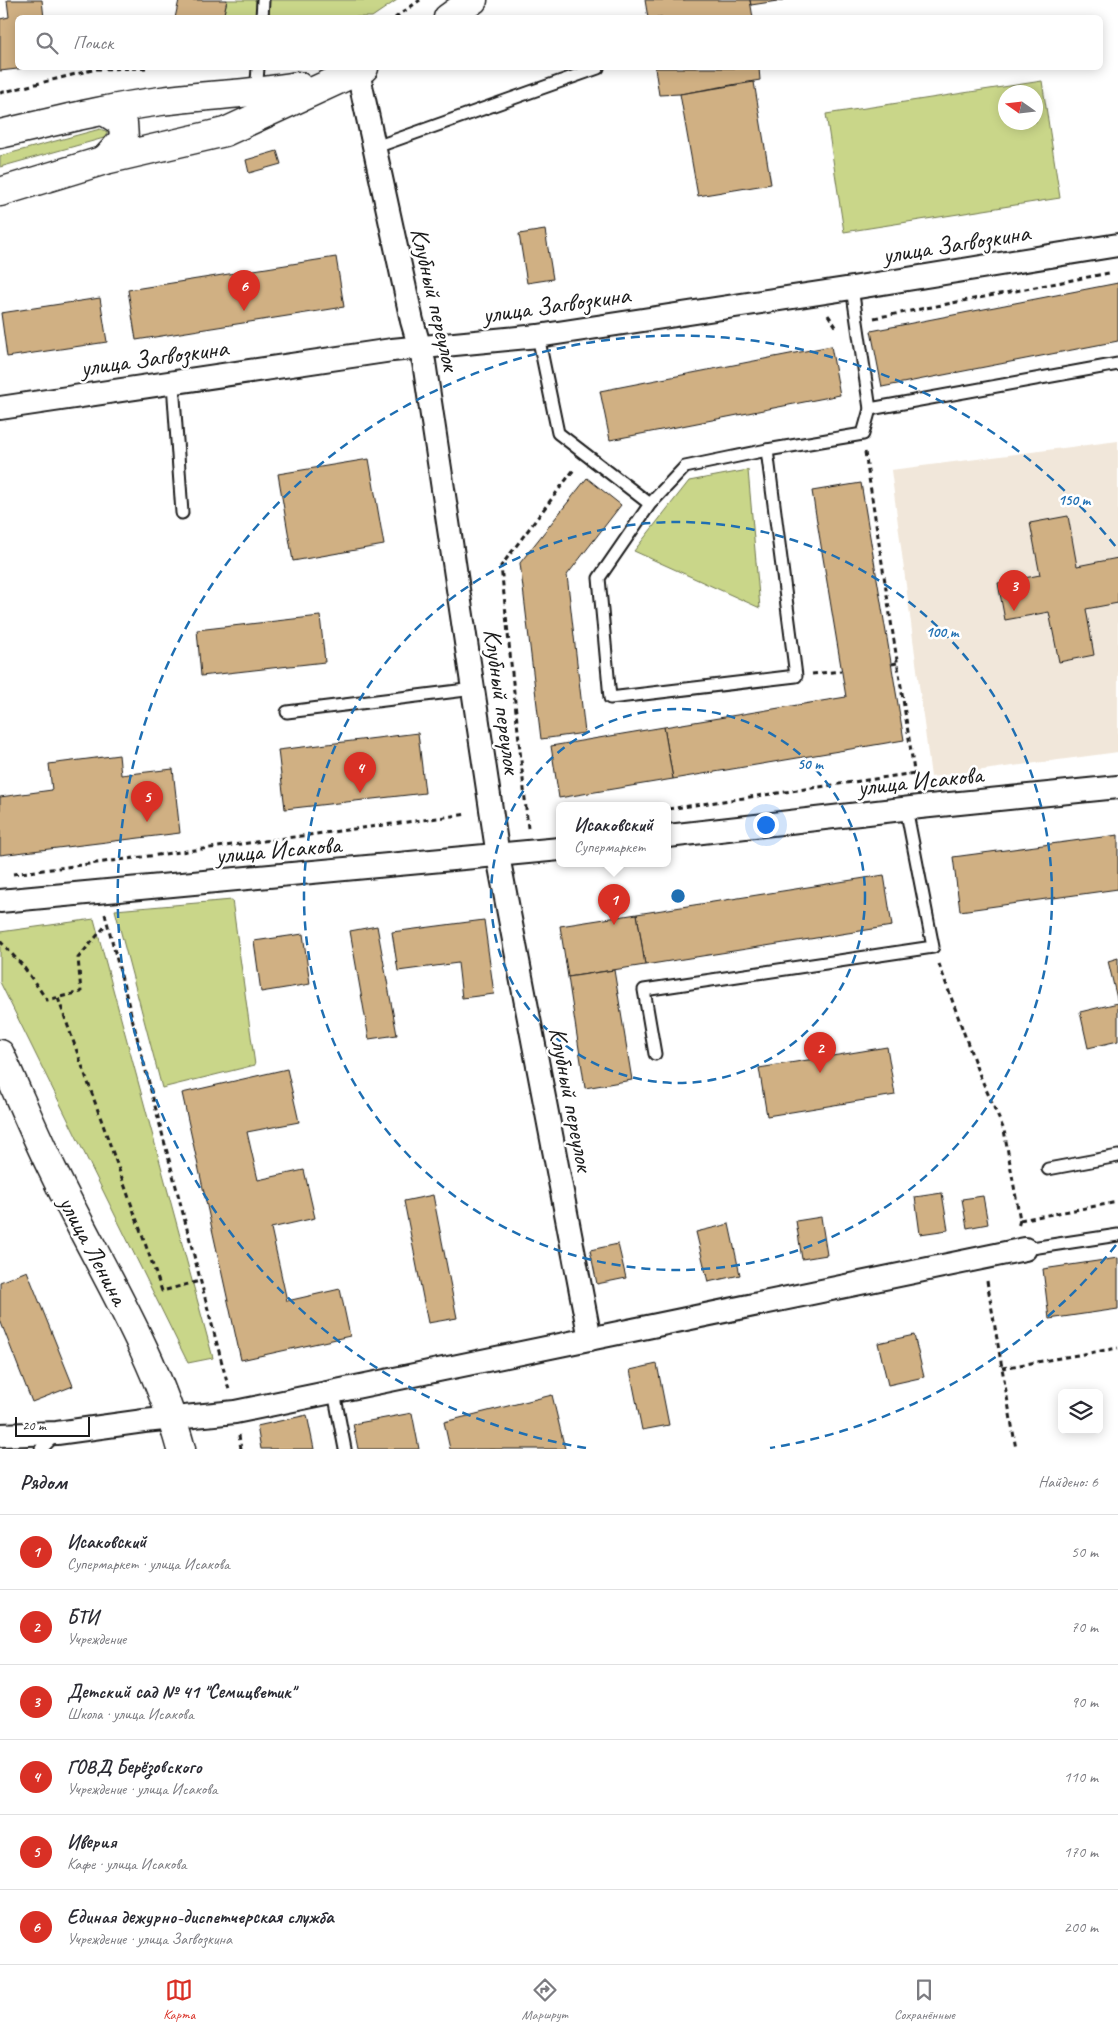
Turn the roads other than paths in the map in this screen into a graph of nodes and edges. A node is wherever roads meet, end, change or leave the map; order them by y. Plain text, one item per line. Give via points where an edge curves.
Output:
1 (263, 0) edge
2 (473, 0) edge
3 (262, 15) edge
4 (452, 15) edge
5 (592, 70) edge
6 (353, 73) edge
7 (257, 80) edge
8 (104, 110) junction
9 (0, 134) edge
10 (373, 148) junction
11 (105, 160) junction
12 (0, 192) edge
13 (1118, 245) edge
14 (852, 288) junction
15 (538, 336) junction
16 (420, 347) junction
17 (1118, 364) edge
18 (173, 382) junction
19 (0, 408) edge
20 (870, 409) junction
21 (767, 450) junction
22 (650, 504) junction
23 (182, 514) dead end
24 (474, 689) junction
25 (287, 712) dead end
26 (1118, 787) edge
27 (913, 808) junction
28 (671, 836) edge
29 (556, 849) edge
30 (498, 856) junction
31 (0, 901) edge
32 (0, 1054) edge
33 (655, 1054) dead end
34 (1118, 1156) edge
35 (1048, 1169) dead end
36 (1118, 1235) edge
37 (1018, 1251) joint
38 (590, 1339) junction
39 (334, 1392) junction
40 (173, 1419) junction
41 (57, 1433) junction
42 (0, 1435) edge
43 (41, 1449) edge
44 (181, 1449) edge
45 (345, 1449) edge

1 - 3 lane
2 - 4 main road
5 - 10 lane
6 - 7 main road
6 - 10 street, Клубный переулок
6 - 11 main road via 225,132
7 - 8 main road
8 - 9 main road
8 - 11 main road via 123,123 124,139
10 - 16 street, Клубный переулок
11 - 12 main road
13 - 14 street, улица Загвозкина
14 - 15 street, улица Загвозкина
14 - 20 lane
15 - 16 street, улица Загвозкина
15 - 22 lane via 558,433
16 - 18 street, улица Загвозкина
16 - 24 street, Клубный переулок
17 - 20 lane
18 - 19 street, улица Загвозкина
18 - 23 lane
20 - 21 lane via 863,434
21 - 22 lane via 685,467
21 - 22 lane via 796,676 610,698 599,578
24 - 25 lane
24 - 30 street, Клубный переулок
26 - 27 street, улица Исакова
27 - 28 street, улица Исакова
27 - 33 lane via 933,947 644,990
29 - 30 street, улица Исакова
30 - 31 street, улица Исакова
30 - 38 street, Клубный переулок
32 - 40 main road, улица Ленина via 53,1171 131,1321
34 - 35 lane
36 - 37 lane
37 - 38 street
38 - 39 street
39 - 40 street via 235,1412
39 - 45 lane
40 - 41 street
40 - 44 main road, улица Ленина
41 - 42 street
41 - 43 lane

